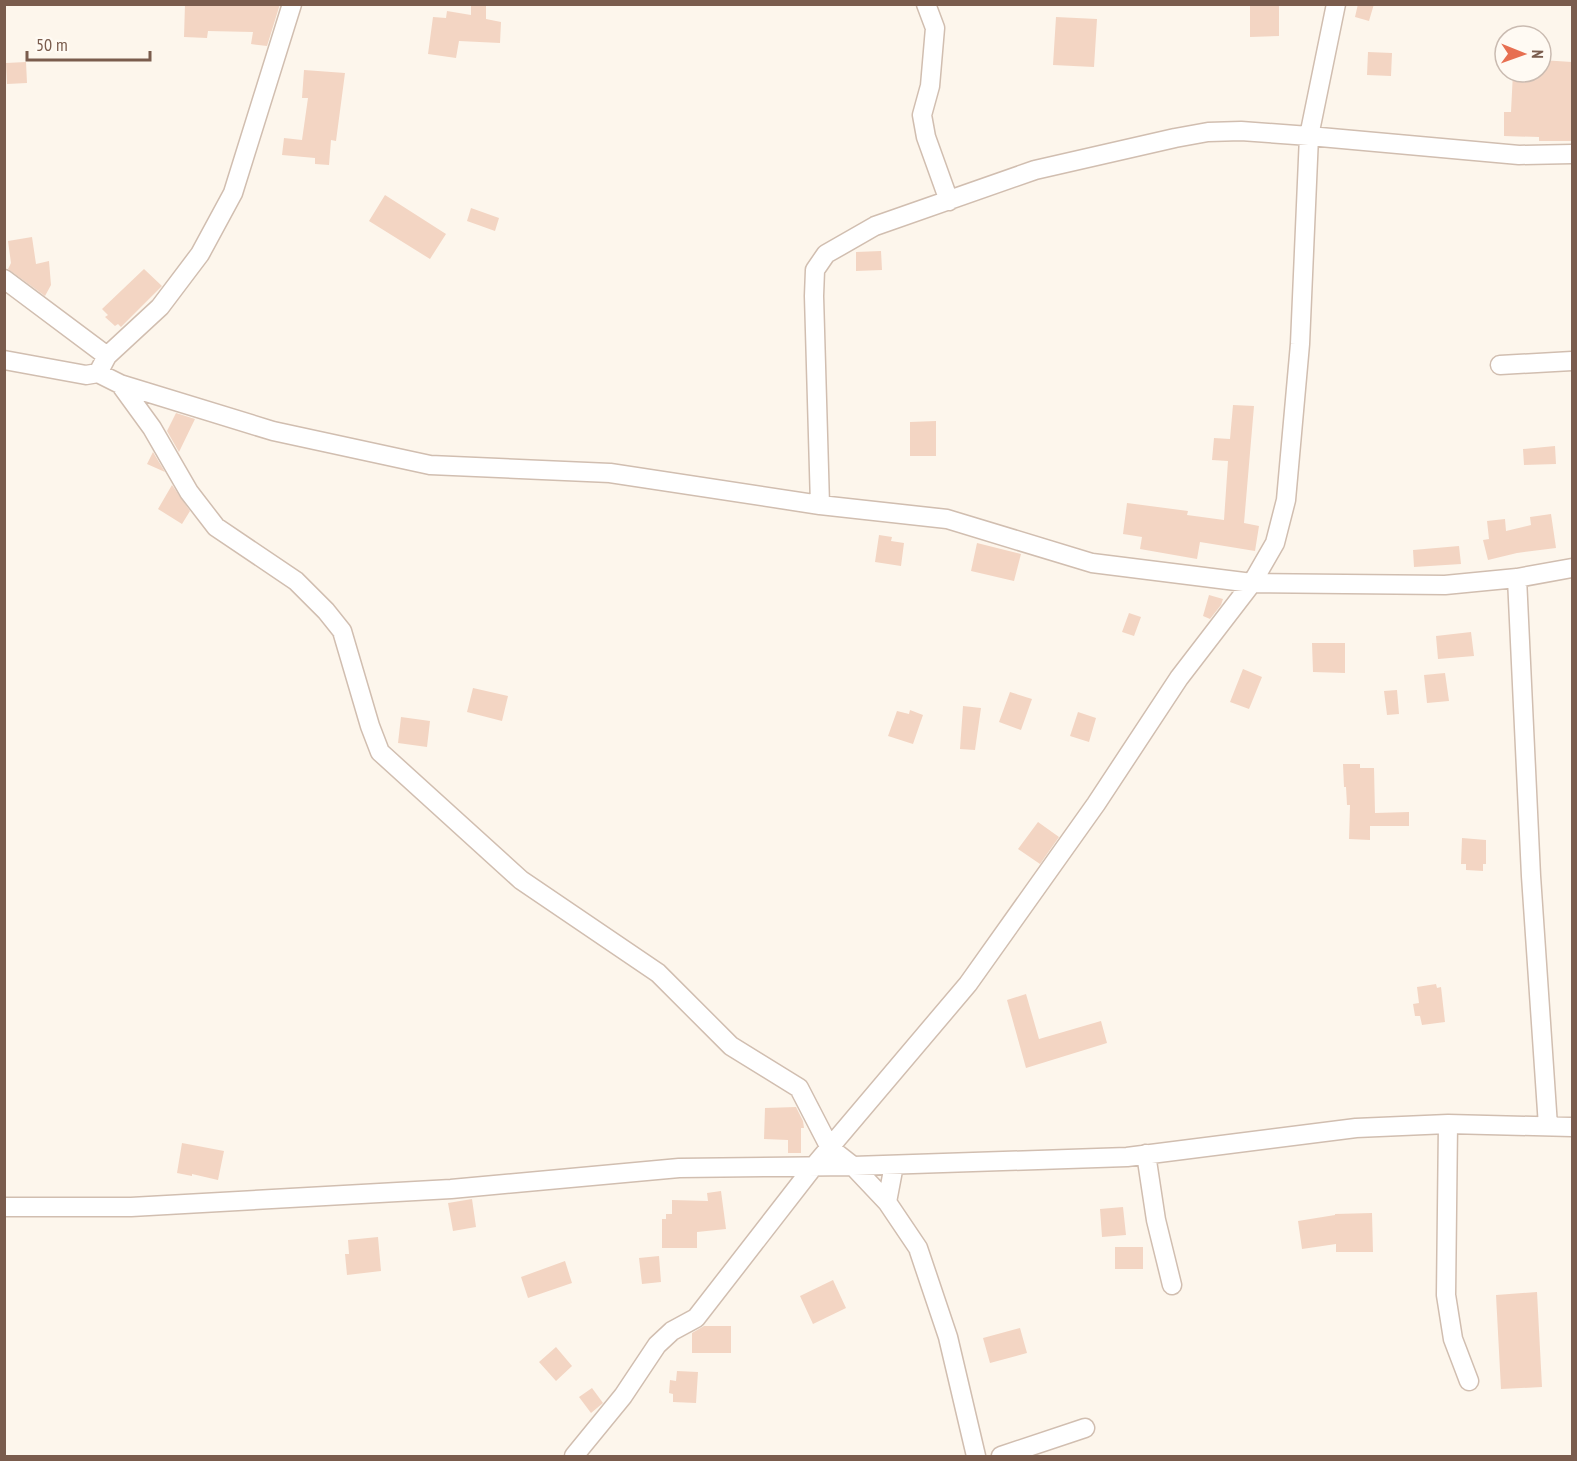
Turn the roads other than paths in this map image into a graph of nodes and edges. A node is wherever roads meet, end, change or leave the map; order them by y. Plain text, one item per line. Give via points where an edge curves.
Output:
1 (292, 4) edge
2 (926, 4) edge
3 (1336, 4) edge
4 (1309, 136) junction
5 (1572, 154) edge
6 (949, 201) junction
7 (4, 279) edge
8 (4, 360) edge
9 (1572, 361) edge
10 (103, 364) junction
11 (1500, 365) dead end
12 (120, 384) junction
13 (820, 506) junction
14 (1572, 568) edge
15 (1517, 578) junction
16 (1252, 583) junction
17 (1448, 1124) junction
18 (1548, 1126) junction
19 (1572, 1126) edge
20 (830, 1148) junction
21 (1146, 1154) junction
22 (894, 1165) junction
23 (814, 1166) junction
24 (853, 1166) junction
25 (887, 1202) junction
26 (4, 1207) edge
27 (1172, 1285) dead end
28 (1469, 1381) dead end
29 (1085, 1428) dead end
30 (574, 1456) edge
31 (976, 1456) edge
32 (1001, 1456) edge

1 - 10 street via 233,193 200,254 160,307
2 - 6 street via 935,28 930,86 922,115 926,138
3 - 4 street
4 - 5 street via 1519,155
4 - 6 street via 1208,132 1035,170
4 - 16 street via 1300,344 1286,500 1275,543
6 - 13 street via 875,226 826,254 815,270
7 - 10 street
8 - 10 street via 86,375
9 - 11 street
10 - 12 street
12 - 13 street via 273,430 430,465 610,473
12 - 20 street via 216,527 296,581 342,631 380,752 521,880 658,973 731,1046 799,1088
13 - 16 street via 947,519 1092,563
14 - 15 street
15 - 16 street via 1445,585
15 - 18 street
16 - 20 street via 1179,678 1096,804 968,984
17 - 18 street
17 - 21 street via 1356,1128
17 - 28 street via 1446,1295 1453,1339
18 - 19 street
20 - 23 street
20 - 24 street
21 - 22 street
21 - 27 street via 1156,1220
22 - 24 street
22 - 25 street
23 - 24 street
23 - 26 street via 679,1168 451,1189 143,1206
23 - 30 street via 696,1318 657,1345 623,1396
24 - 25 street
25 - 31 street via 918,1248 948,1337
29 - 32 street

